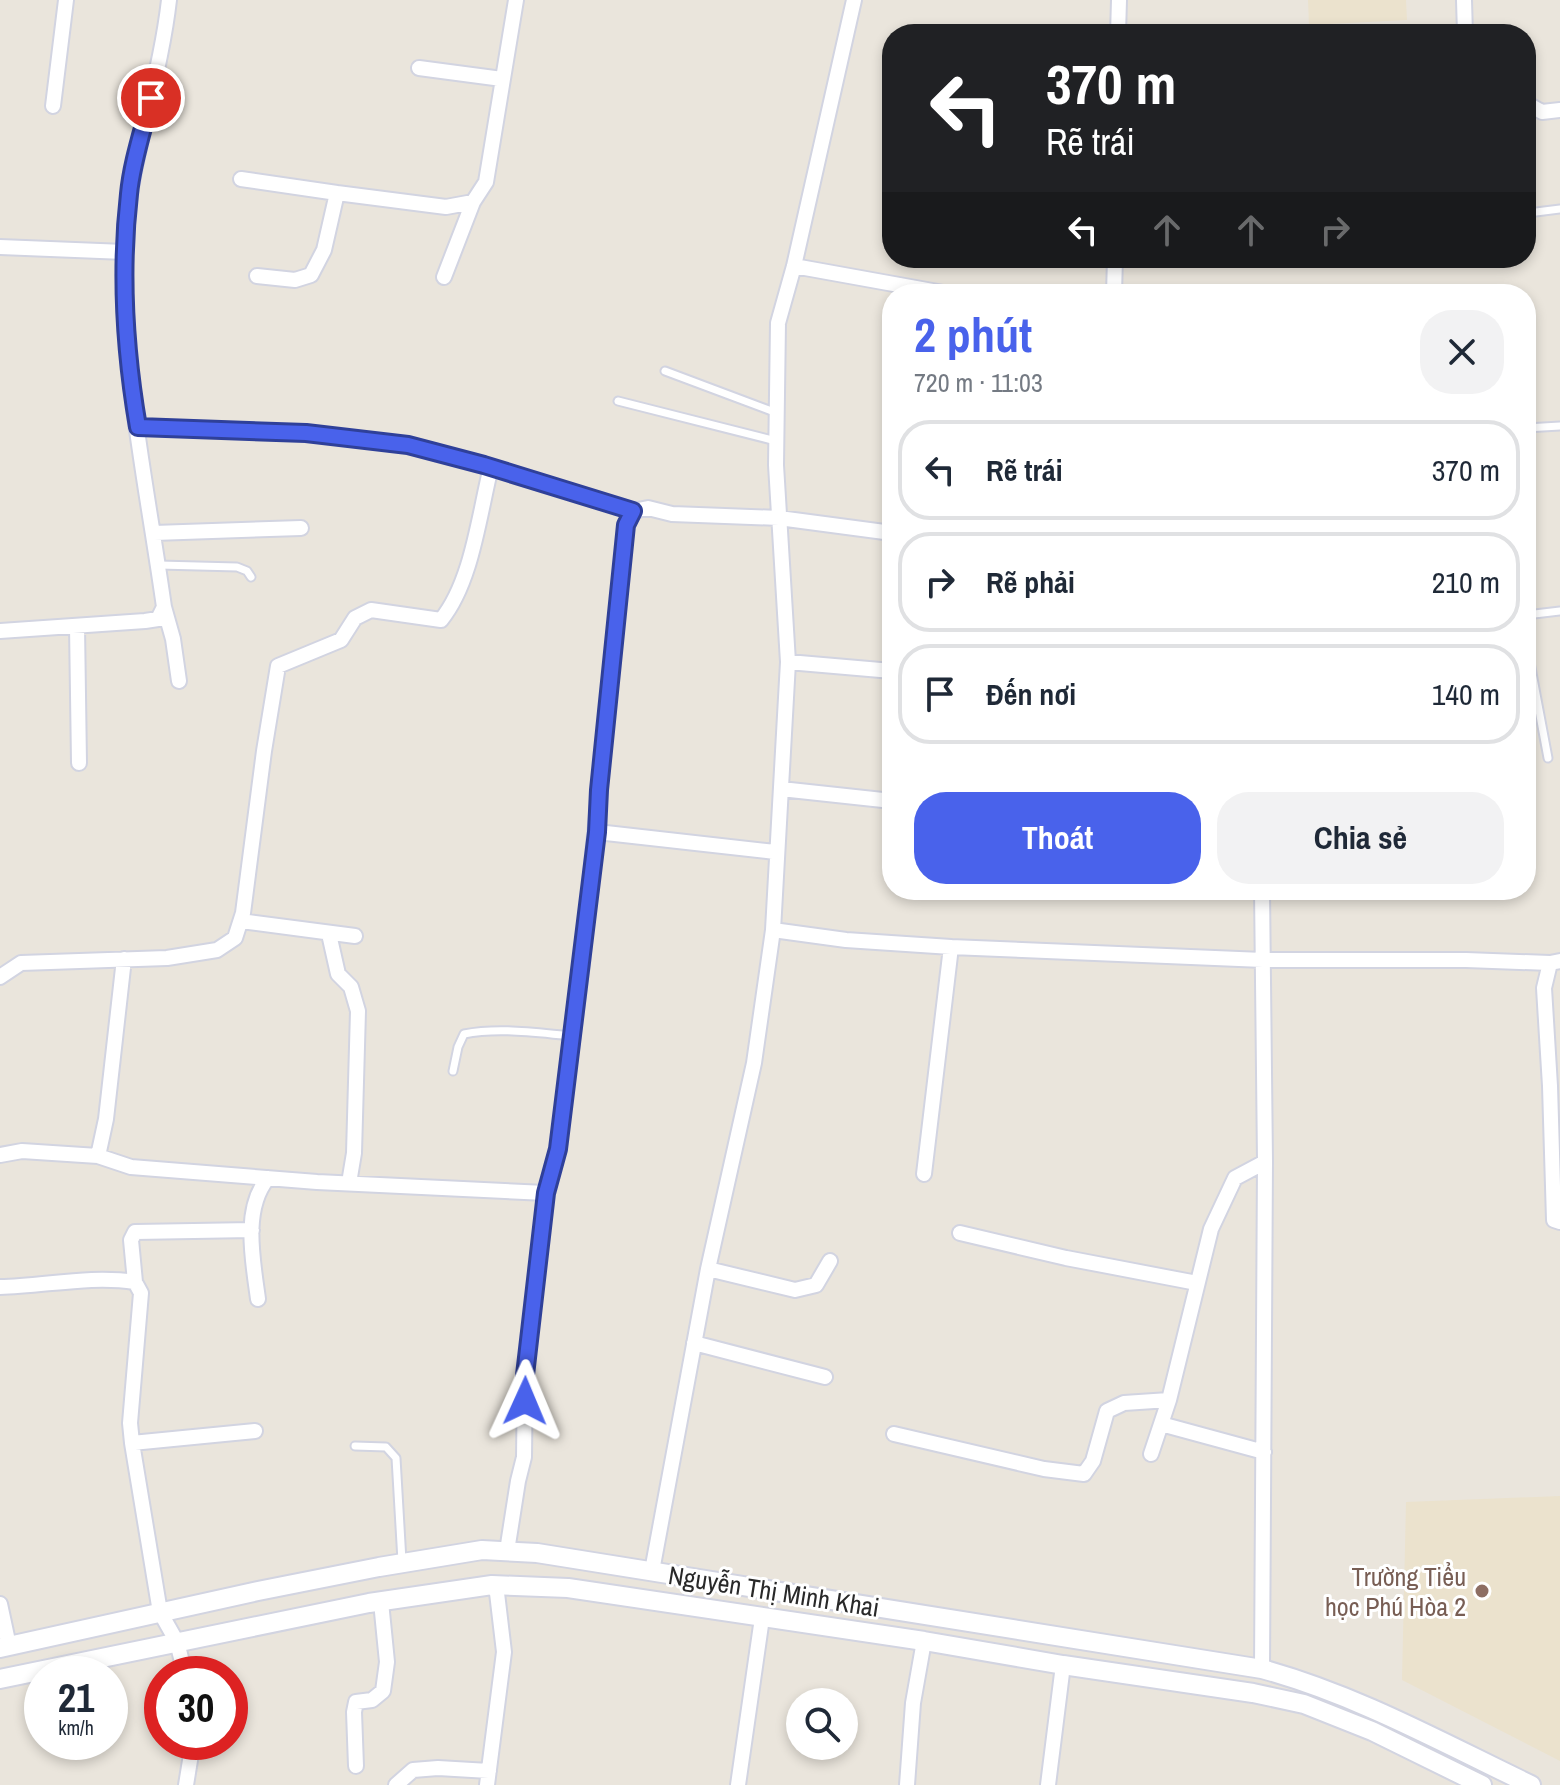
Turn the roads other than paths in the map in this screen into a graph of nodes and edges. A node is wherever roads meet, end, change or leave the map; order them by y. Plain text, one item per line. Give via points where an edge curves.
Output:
1 (66, 0) edge
2 (169, 0) edge
3 (516, 0) edge
4 (854, 0) edge
5 (1119, 0) edge
6 (1464, 0) edge
7 (1118, 24) edge
8 (1465, 24) edge
9 (419, 68) dead end
10 (502, 79) junction
11 (53, 106) dead end
12 (1536, 109) edge
13 (1560, 110) edge
14 (241, 179) dead end
15 (337, 193) junction
16 (473, 202) junction
17 (1560, 209) edge
18 (1536, 212) edge
19 (0, 247) edge
20 (125, 252) junction
21 (794, 266) junction
22 (257, 276) dead end
23 (444, 277) dead end
24 (894, 284) edge
25 (665, 371) dead end
26 (618, 401) dead end
27 (777, 413) junction
28 (1560, 426) edge
29 (138, 427) junction
30 (1536, 427) edge
31 (776, 441) junction
32 (491, 467) junction
33 (633, 511) junction
34 (779, 518) junction
35 (301, 528) dead end
36 (882, 532) edge
37 (154, 533) junction
38 (159, 565) junction
39 (251, 577) dead end
40 (164, 607) junction
41 (1560, 611) edge
42 (1536, 614) edge
43 (77, 626) junction
44 (0, 631) edge
45 (788, 662) junction
46 (882, 670) edge
47 (179, 681) dead end
48 (1536, 694) edge
49 (1548, 758) dead end
50 (79, 763) dead end
51 (781, 789) junction
52 (882, 800) edge
53 (597, 832) junction
54 (775, 852) junction
55 (1262, 900) edge
56 (241, 921) junction
57 (773, 930) junction
58 (329, 934) junction
59 (355, 936) dead end
60 (951, 947) junction
61 (124, 959) junction
62 (1263, 960) junction
63 (1555, 962) edge
64 (0, 977) edge
65 (573, 1036) junction
66 (453, 1071) dead end
67 (0, 1155) edge
68 (98, 1156) junction
69 (1265, 1162) junction
70 (924, 1174) dead end
71 (268, 1178) junction
72 (349, 1183) junction
73 (546, 1193) junction
74 (1560, 1222) edge
75 (252, 1230) junction
76 (960, 1233) dead end
77 (830, 1261) dead end
78 (708, 1269) junction
79 (135, 1282) junction
80 (1197, 1283) junction
81 (0, 1287) edge
82 (258, 1299) dead end
83 (694, 1343) junction
84 (825, 1377) dead end
85 (1169, 1400) junction
86 (1161, 1424) junction
87 (255, 1431) dead end
88 (894, 1434) dead end
89 (132, 1443) junction
90 (355, 1446) dead end
91 (1264, 1452) junction
92 (1151, 1454) dead end
93 (507, 1551) junction
94 (402, 1563) junction
95 (652, 1571) junction
96 (492, 1585) junction
97 (381, 1602) junction
98 (0, 1604) edge
99 (160, 1612) junction
100 (762, 1618) junction
101 (924, 1641) junction
102 (177, 1642) junction
103 (4, 1647) edge
104 (180, 1656) edge
105 (1063, 1665) junction
106 (1262, 1669) junction
107 (0, 1679) edge
108 (190, 1760) edge
109 (356, 1766) dead end
110 (488, 1778) edge
111 (186, 1785) edge
112 (396, 1785) edge
113 (738, 1785) edge
114 (907, 1785) edge
115 (1048, 1785) edge
116 (1482, 1785) edge
117 (1531, 1785) edge

1 - 11 street
2 - 20 street via 129,191
3 - 10 street
4 - 21 street
5 - 7 street
6 - 8 street
9 - 10 street
10 - 16 street via 486,182
12 - 13 street
14 - 15 street
15 - 16 street via 446,207
15 - 22 street via 324,250 311,275 295,280
16 - 23 street
17 - 18 lane
19 - 20 street
20 - 29 street via 129,374
21 - 24 street
21 - 27 street via 778,323
25 - 27 lane
26 - 31 lane
27 - 31 street
28 - 30 lane
29 - 32 lane via 306,433 408,445
29 - 37 street
31 - 34 street
32 - 33 lane
32 - 56 street via 455,604 441,620 371,610 355,618 341,640 278,666
33 - 34 street
33 - 53 street via 626,525
34 - 36 street
34 - 45 street
35 - 37 street
37 - 38 street
38 - 39 lane via 237,567
38 - 40 street
40 - 43 street via 158,619
40 - 47 street
41 - 42 lane
43 - 44 street
43 - 50 street
45 - 46 street
45 - 51 street
48 - 49 lane
51 - 52 street
51 - 54 street
53 - 54 street
53 - 65 street
54 - 57 street
55 - 62 street
56 - 58 street
56 - 61 street via 235,938 217,950
57 - 60 street
57 - 78 street via 754,1063
58 - 59 street
58 - 72 street via 338,974 351,987 358,1011
60 - 62 street
60 - 70 street
61 - 64 street via 21,963
61 - 68 street
62 - 63 street
62 - 69 street
63 - 74 street via 1544,988 1554,1220
65 - 66 lane via 464,1034
65 - 73 street via 558,1149
67 - 68 street via 22,1151
68 - 71 street via 131,1167
69 - 80 street via 1235,1178 1211,1229
69 - 91 street
71 - 72 street
71 - 75 street via 257,1191
72 - 73 street
73 - 93 street via 525,1375 524,1457
75 - 79 street via 135,1232
75 - 82 street
76 - 80 street
77 - 78 street via 816,1285 795,1290
78 - 83 street
79 - 81 street via 74,1280
79 - 89 street via 141,1293
80 - 85 street
83 - 84 street
83 - 95 street
85 - 86 street
85 - 88 street via 1124,1403 1107,1411 1084,1474
86 - 91 street
86 - 92 street
87 - 89 street
89 - 99 street
90 - 94 lane via 386,1447 396,1458
91 - 106 street
93 - 94 main road, Nguyễn Thị Minh Khai
93 - 95 main road, Nguyễn Thị Minh Khai
94 - 99 main road, Nguyễn Thị Minh Khai
95 - 106 main road, Nguyễn Thị Minh Khai
96 - 97 main road, Nguyễn Thị Minh Khai
96 - 100 main road, Nguyễn Thị Minh Khai via 568,1588
96 - 110 street via 504,1652
97 - 102 main road, Nguyễn Thị Minh Khai
97 - 109 street via 387,1662 383,1691 372,1700 356,1702
98 - 103 street
99 - 102 street
99 - 103 main road, Nguyễn Thị Minh Khai
100 - 101 main road, Nguyễn Thị Minh Khai
100 - 113 street
101 - 105 main road, Nguyễn Thị Minh Khai
101 - 114 street
102 - 104 street
102 - 107 main road, Nguyễn Thị Minh Khai
105 - 115 street
105 - 116 main road, Nguyễn Thị Minh Khai via 1304,1704
106 - 117 main road, Nguyễn Thị Minh Khai via 1357,1702
108 - 111 street
110 - 112 street via 413,1770

